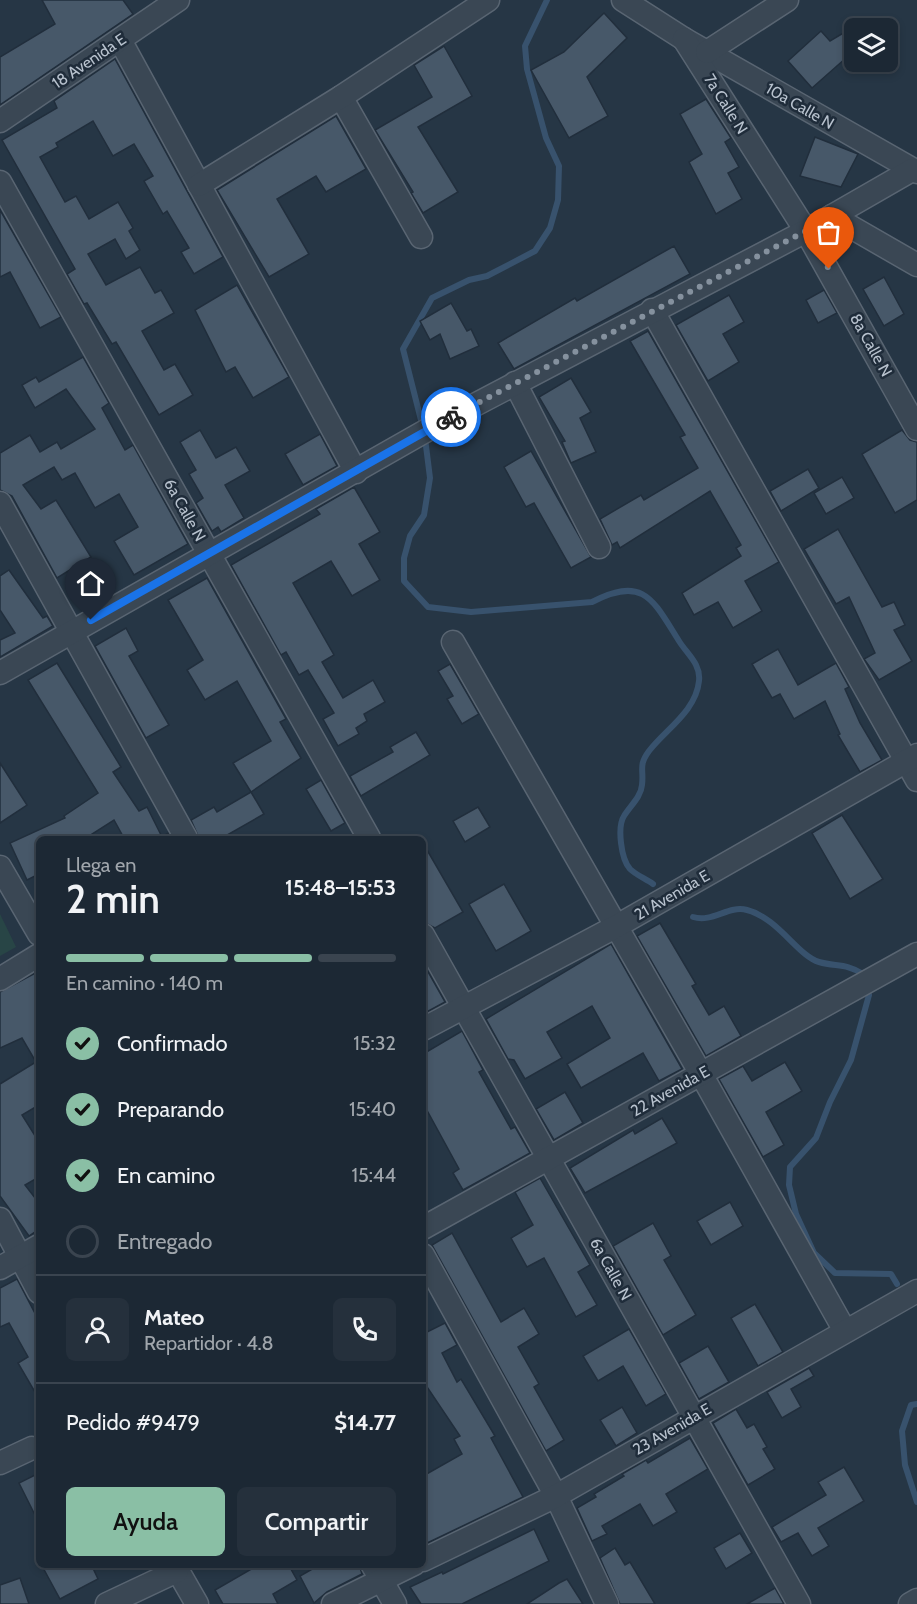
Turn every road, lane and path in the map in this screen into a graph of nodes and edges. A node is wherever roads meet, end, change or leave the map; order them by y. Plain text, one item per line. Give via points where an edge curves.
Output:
1 (178, 0) edge
2 (488, 0) edge
3 (623, 0) edge
4 (787, 0) edge
5 (684, 39) junction
6 (120, 40) junction
7 (707, 52) junction
8 (341, 97) junction
9 (0, 121) edge
10 (914, 171) edge
11 (0, 182) edge
12 (199, 185) junction
13 (832, 216) junction
14 (806, 231) junction
15 (421, 237) dead end
16 (917, 265) edge
17 (652, 310) junction
18 (515, 383) junction
19 (917, 429) edge
20 (356, 472) junction
21 (0, 503) edge
22 (599, 547) dead end
23 (210, 555) junction
24 (71, 631) junction
25 (453, 642) dead end
26 (0, 673) edge
27 (913, 765) edge
28 (185, 836) edge
29 (368, 836) edge
30 (0, 867) edge
31 (617, 926) junction
32 (36, 929) edge
33 (426, 940) edge
34 (917, 954) edge
35 (36, 957) edge
36 (0, 979) edge
37 (464, 1007) junction
38 (426, 1027) edge
39 (701, 1074) junction
40 (549, 1158) junction
41 (0, 1219) edge
42 (426, 1226) edge
43 (30, 1251) edge
44 (426, 1260) edge
45 (0, 1268) edge
46 (36, 1278) edge
47 (917, 1291) edge
48 (845, 1332) junction
49 (694, 1417) junction
50 (32, 1448) dead end
51 (0, 1463) edge
52 (556, 1496) junction
53 (426, 1559) edge
54 (176, 1568) edge
55 (398, 1568) edge
56 (377, 1573) edge
57 (917, 1600) edge
58 (107, 1604) edge
59 (197, 1604) edge
60 (333, 1604) edge
61 (395, 1604) edge
62 (607, 1604) edge
63 (799, 1604) edge
64 (910, 1604) edge

1 - 6 street, 18 Avenida E
2 - 8 street
3 - 5 street, 7a Calle N
4 - 7 street
5 - 7 street, 10a Calle N
5 - 14 street, 7a Calle N
6 - 9 street, 18 Avenida E
6 - 12 street
7 - 10 street, 10a Calle N
8 - 12 street
8 - 15 street
10 - 13 street
11 - 23 street, 6a Calle N
12 - 20 street
13 - 14 street
13 - 16 street
14 - 17 street
14 - 19 street, 8a Calle N
17 - 18 street
17 - 27 street
18 - 20 street
18 - 22 street
20 - 23 street
21 - 24 street
23 - 24 street
23 - 29 street, 6a Calle N
24 - 26 street
24 - 28 street
25 - 31 street
27 - 31 street, 21 Avenida E
30 - 32 street
31 - 37 street, 21 Avenida E
31 - 39 street
33 - 37 street, 6a Calle N
34 - 39 street, 22 Avenida E
35 - 36 street
37 - 38 street, 21 Avenida E
37 - 40 street, 6a Calle N
39 - 40 street, 22 Avenida E
39 - 48 street
40 - 42 street, 22 Avenida E
40 - 49 street, 6a Calle N
41 - 43 street
43 - 45 street
43 - 46 street
44 - 52 street
47 - 48 street, 23 Avenida E
48 - 49 street, 23 Avenida E
49 - 52 street, 23 Avenida E
49 - 63 street, 6a Calle N
50 - 51 street
52 - 53 street, 23 Avenida E
52 - 62 street
54 - 58 street
54 - 59 street
55 - 56 street
56 - 60 street
56 - 61 street
57 - 64 street

